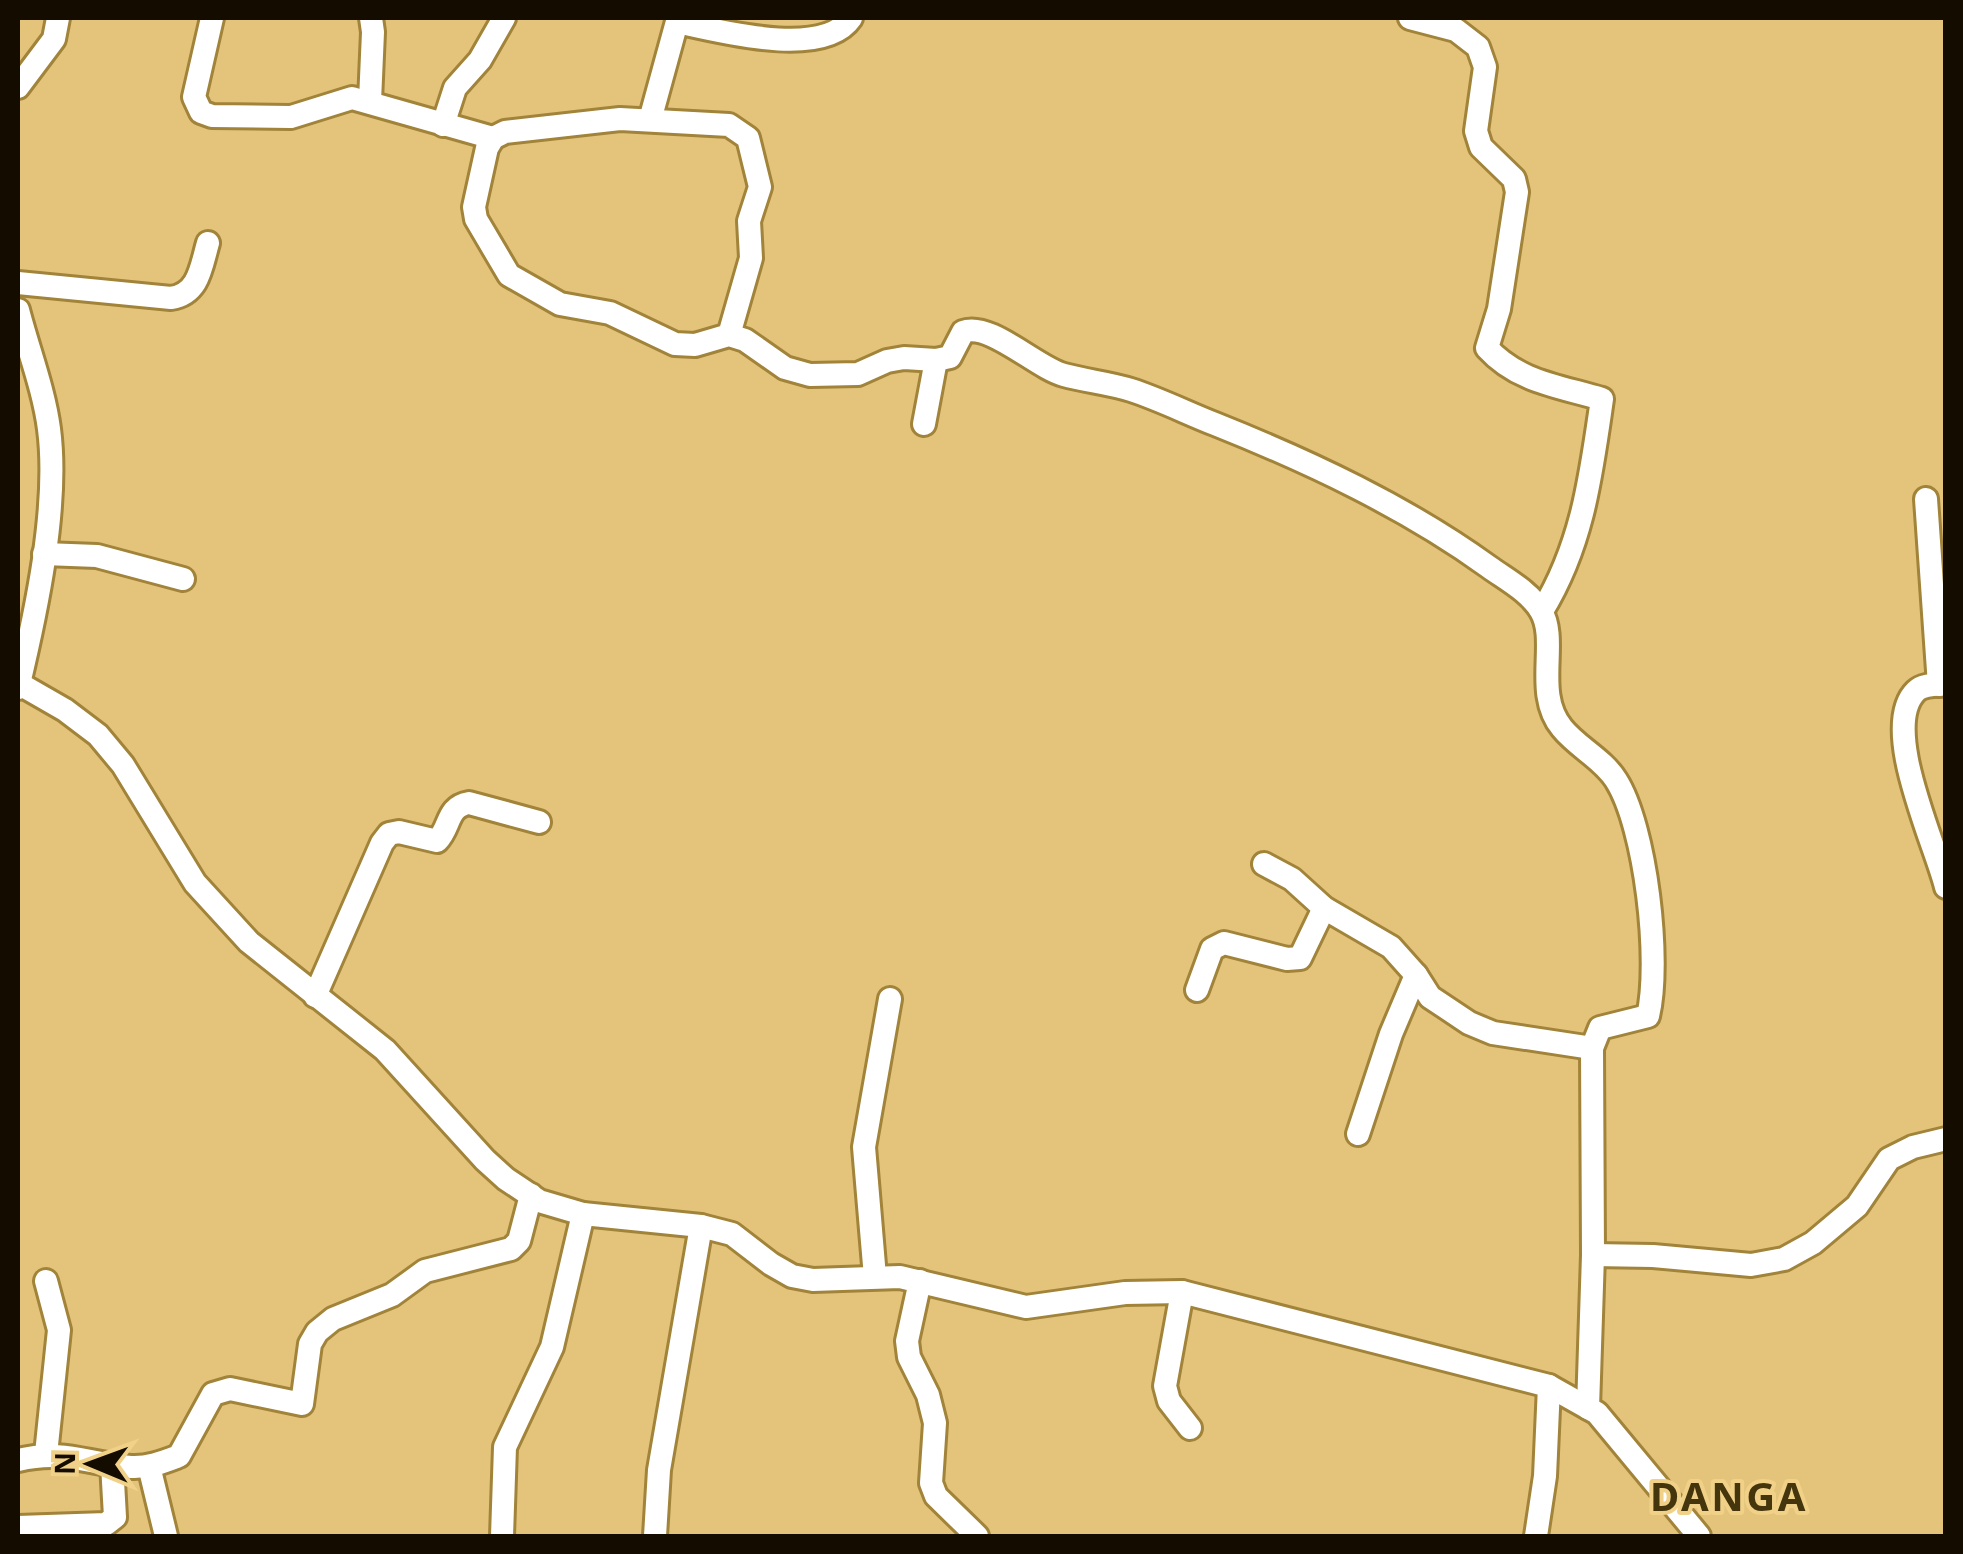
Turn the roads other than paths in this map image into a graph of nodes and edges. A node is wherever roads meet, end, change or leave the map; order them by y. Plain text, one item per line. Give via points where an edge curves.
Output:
1 (58, 18) edge
2 (212, 18) edge
3 (370, 18) edge
4 (504, 18) edge
5 (851, 18) edge
6 (1410, 18) edge
7 (678, 20) edge
8 (18, 87) edge
9 (370, 101) junction
10 (650, 120) junction
11 (443, 125) junction
12 (493, 138) junction
13 (208, 242) dead end
14 (18, 283) edge
15 (18, 310) edge
16 (728, 335) junction
17 (936, 360) junction
18 (924, 424) dead end
19 (1926, 499) dead end
20 (44, 554) junction
21 (183, 580) dead end
22 (1542, 611) junction
23 (1942, 684) edge
24 (18, 685) edge
25 (539, 822) dead end
26 (1939, 846) edge
27 (1264, 864) dead end
28 (1946, 887) edge
29 (1324, 908) junction
30 (1416, 975) junction
31 (1196, 990) dead end
32 (316, 996) junction
33 (890, 999) dead end
34 (1592, 1048) junction
35 (1358, 1134) dead end
36 (1946, 1140) edge
37 (531, 1195) junction
38 (583, 1214) junction
39 (700, 1226) junction
40 (1592, 1255) junction
41 (875, 1277) junction
42 (46, 1281) dead end
43 (920, 1281) junction
44 (1182, 1292) junction
45 (1549, 1386) junction
46 (1588, 1408) junction
47 (1190, 1428) dead end
48 (46, 1454) junction
49 (18, 1460) edge
50 (112, 1464) junction
51 (149, 1466) junction
52 (18, 1527) edge
53 (1694, 1534) edge
54 (166, 1536) edge
55 (502, 1536) edge
56 (656, 1536) edge
57 (977, 1536) edge
58 (1536, 1536) edge

1 - 8 street via 54,39
2 - 9 street via 194,97 201,112 291,117 338,100
3 - 9 street
4 - 11 street via 455,88
5 - 7 street via 822,37 772,38
6 - 22 street via 1456,30 1478,46 1485,67 1476,131 1481,147 1514,179 1499,309 1487,348 1526,377 1602,399 1587,506
7 - 10 street
9 - 11 street
10 - 12 street
10 - 16 street via 729,124 748,138 760,187 749,221 751,258
11 - 12 street
12 - 16 street via 474,207 510,275 560,304 610,313 674,344
13 - 14 street via 194,287 184,296
15 - 20 street via 52,448
16 - 17 street via 810,376 858,374 904,358
17 - 18 street
17 - 22 street via 950,357 963,332 974,329 1058,374 1130,390 1294,456 1448,537
19 - 23 street
20 - 21 street via 97,556
20 - 24 street
22 - 34 street via 1552,709 1560,726 1614,776 1628,803 1652,917 1648,1016 1600,1028
23 - 26 street via 1916,690 1905,715 1904,750 1915,797
24 - 32 street via 98,735 195,884 249,942
25 - 32 street via 469,803 451,811 437,842 389,834
26 - 28 street
27 - 29 street
29 - 30 street via 1391,948
29 - 31 street via 1300,958 1224,942 1212,949
30 - 34 street via 1430,997 1469,1023
30 - 35 street
32 - 37 street via 395,1059 486,1160
33 - 41 street via 864,1147
34 - 40 street
36 - 40 street via 1888,1159 1858,1206 1784,1260 1751,1265
37 - 38 street
37 - 51 street via 511,1249 425,1271 317,1332 302,1404 230,1389 213,1394 179,1456
38 - 39 street
38 - 55 street via 552,1347 506,1447
39 - 41 street via 732,1234 792,1276 833,1282
39 - 56 street via 659,1470
40 - 46 street
41 - 43 street
42 - 48 street via 58,1330
43 - 44 street via 1026,1306 1126,1292
43 - 57 street via 907,1341 935,1423 931,1482 936,1496
44 - 45 street
44 - 47 street via 1164,1386
45 - 46 street
45 - 58 street
46 - 53 street
48 - 49 street
48 - 50 street
50 - 51 street
50 - 52 street via 117,1505 106,1524
51 - 54 street

